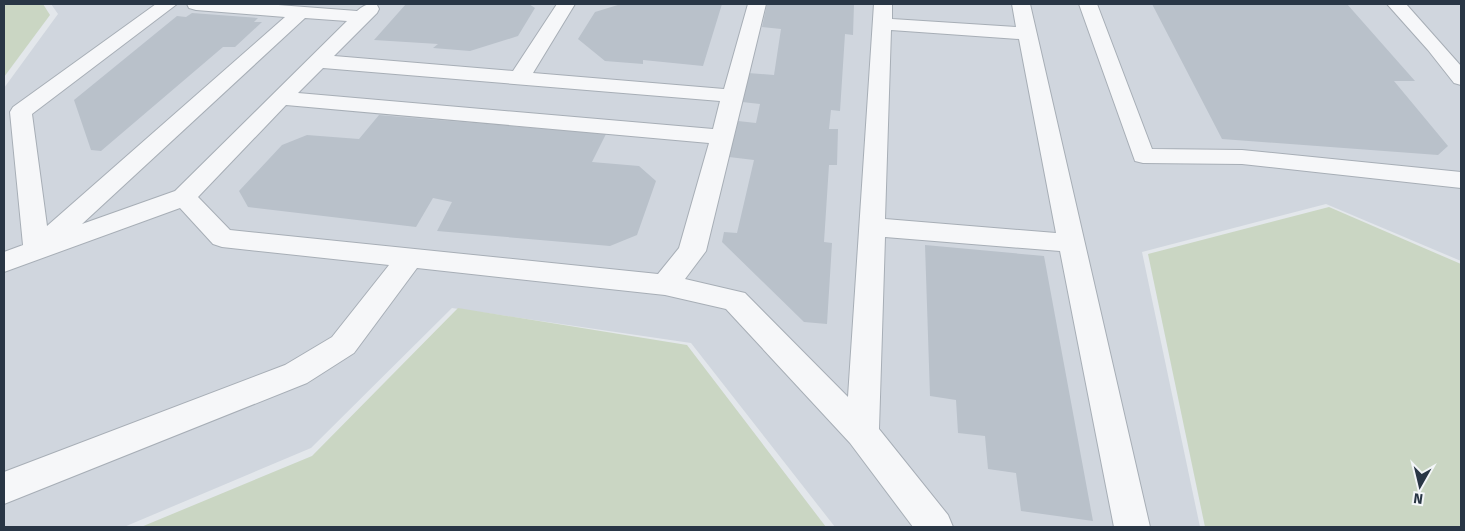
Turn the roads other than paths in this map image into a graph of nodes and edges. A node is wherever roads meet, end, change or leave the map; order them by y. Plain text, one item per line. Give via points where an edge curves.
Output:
1 (168, 4) edge
2 (196, 4) edge
3 (566, 4) edge
4 (757, 4) edge
5 (1021, 4) edge
6 (1088, 4) edge
7 (1396, 4) edge
8 (368, 10) edge
9 (300, 12) junction
10 (882, 14) edge
11 (1027, 34) junction
12 (318, 61) junction
13 (519, 78) junction
14 (1461, 79) edge
15 (733, 96) junction
16 (281, 98) junction
17 (722, 137) junction
18 (1461, 180) edge
19 (184, 197) junction
20 (872, 227) junction
21 (1072, 243) junction
22 (37, 250) junction
23 (410, 258) junction
24 (4, 262) edge
25 (665, 285) junction
26 (862, 433) junction
27 (4, 488) edge
28 (936, 527) edge
29 (1132, 527) edge

1 - 22 lane via 21,112
2 - 9 lane
3 - 13 lane
4 - 15 lane
5 - 11 lane
6 - 18 lane via 1143,156 1242,157
7 - 14 lane via 1436,46
8 - 9 lane
8 - 12 lane
9 - 22 lane
10 - 11 lane
10 - 20 lane
11 - 21 lane
12 - 13 lane
12 - 16 lane
13 - 15 lane
15 - 17 lane
16 - 17 lane
16 - 19 lane
17 - 25 lane via 692,251
19 - 22 lane
19 - 23 lane via 222,238
20 - 21 lane
20 - 26 lane
21 - 29 lane
22 - 24 lane
23 - 25 lane
23 - 27 lane via 343,344 296,374
25 - 26 lane via 735,300
26 - 28 lane

